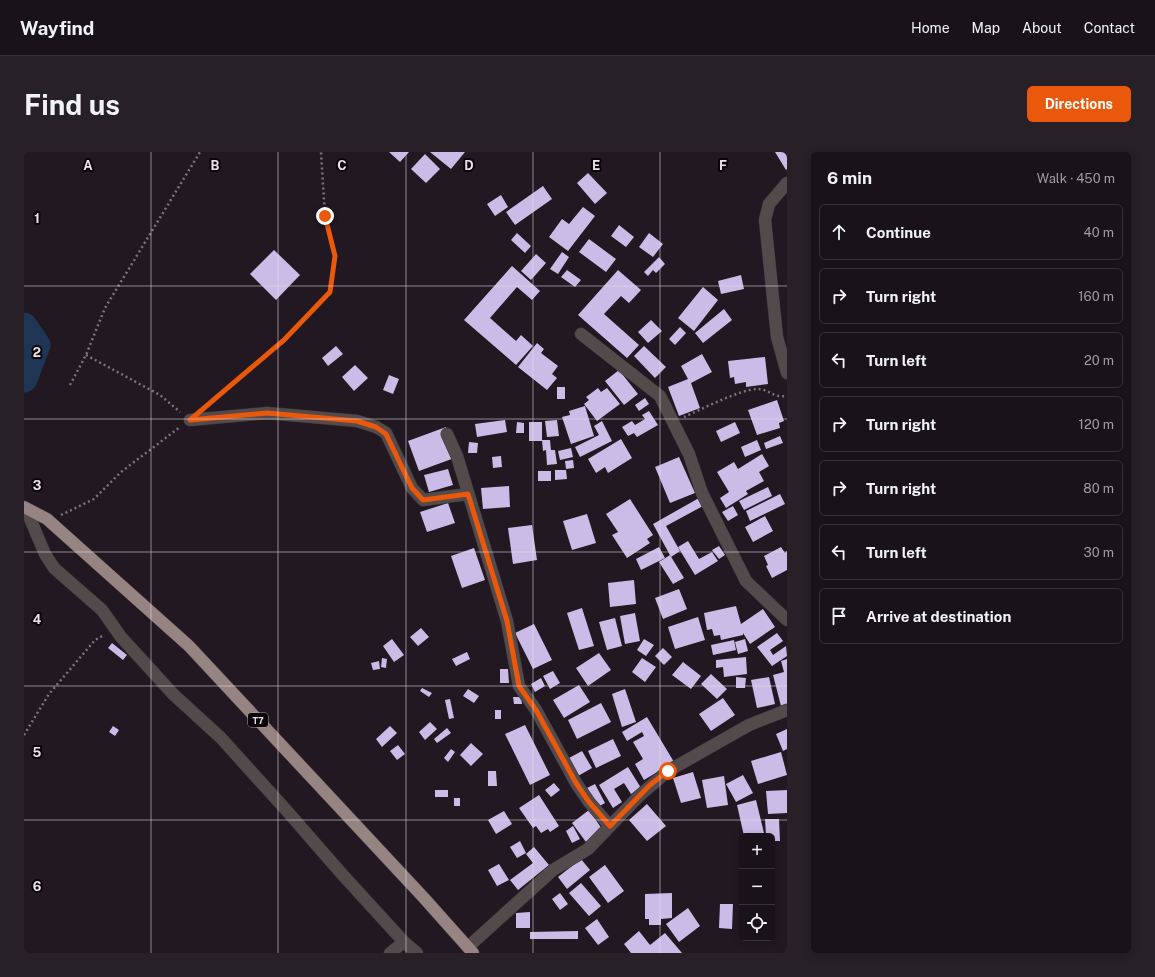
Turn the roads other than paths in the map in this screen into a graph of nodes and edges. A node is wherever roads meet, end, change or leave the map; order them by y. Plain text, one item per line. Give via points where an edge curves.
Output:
1 (787, 183) edge
2 (581, 334) dead end
3 (787, 373) edge
4 (190, 420) road end
5 (447, 434) dead end
6 (468, 494) junction
7 (25, 508) edge
8 (787, 620) edge
9 (787, 710) edge
10 (610, 826) junction
11 (404, 942) junction
12 (470, 950) edge
13 (390, 953) edge
14 (417, 953) edge

1 - 3 street via 769,204 765,220 778,337
2 - 8 street via 660,396 690,454 702,493 746,580
4 - 6 street via 267,413 357,421 376,427 386,434 412,488 423,500
5 - 6 street via 457,456
6 - 10 street via 507,621 519,686 536,710 576,783
7 - 11 street via 45,554 54,568 102,610 122,637 173,694 226,744
7 - 12 highway, T7 via 47,519 189,646
9 - 10 street via 749,724 668,771 650,785
10 - 12 street via 588,849 554,870
11 - 13 street
11 - 14 street

